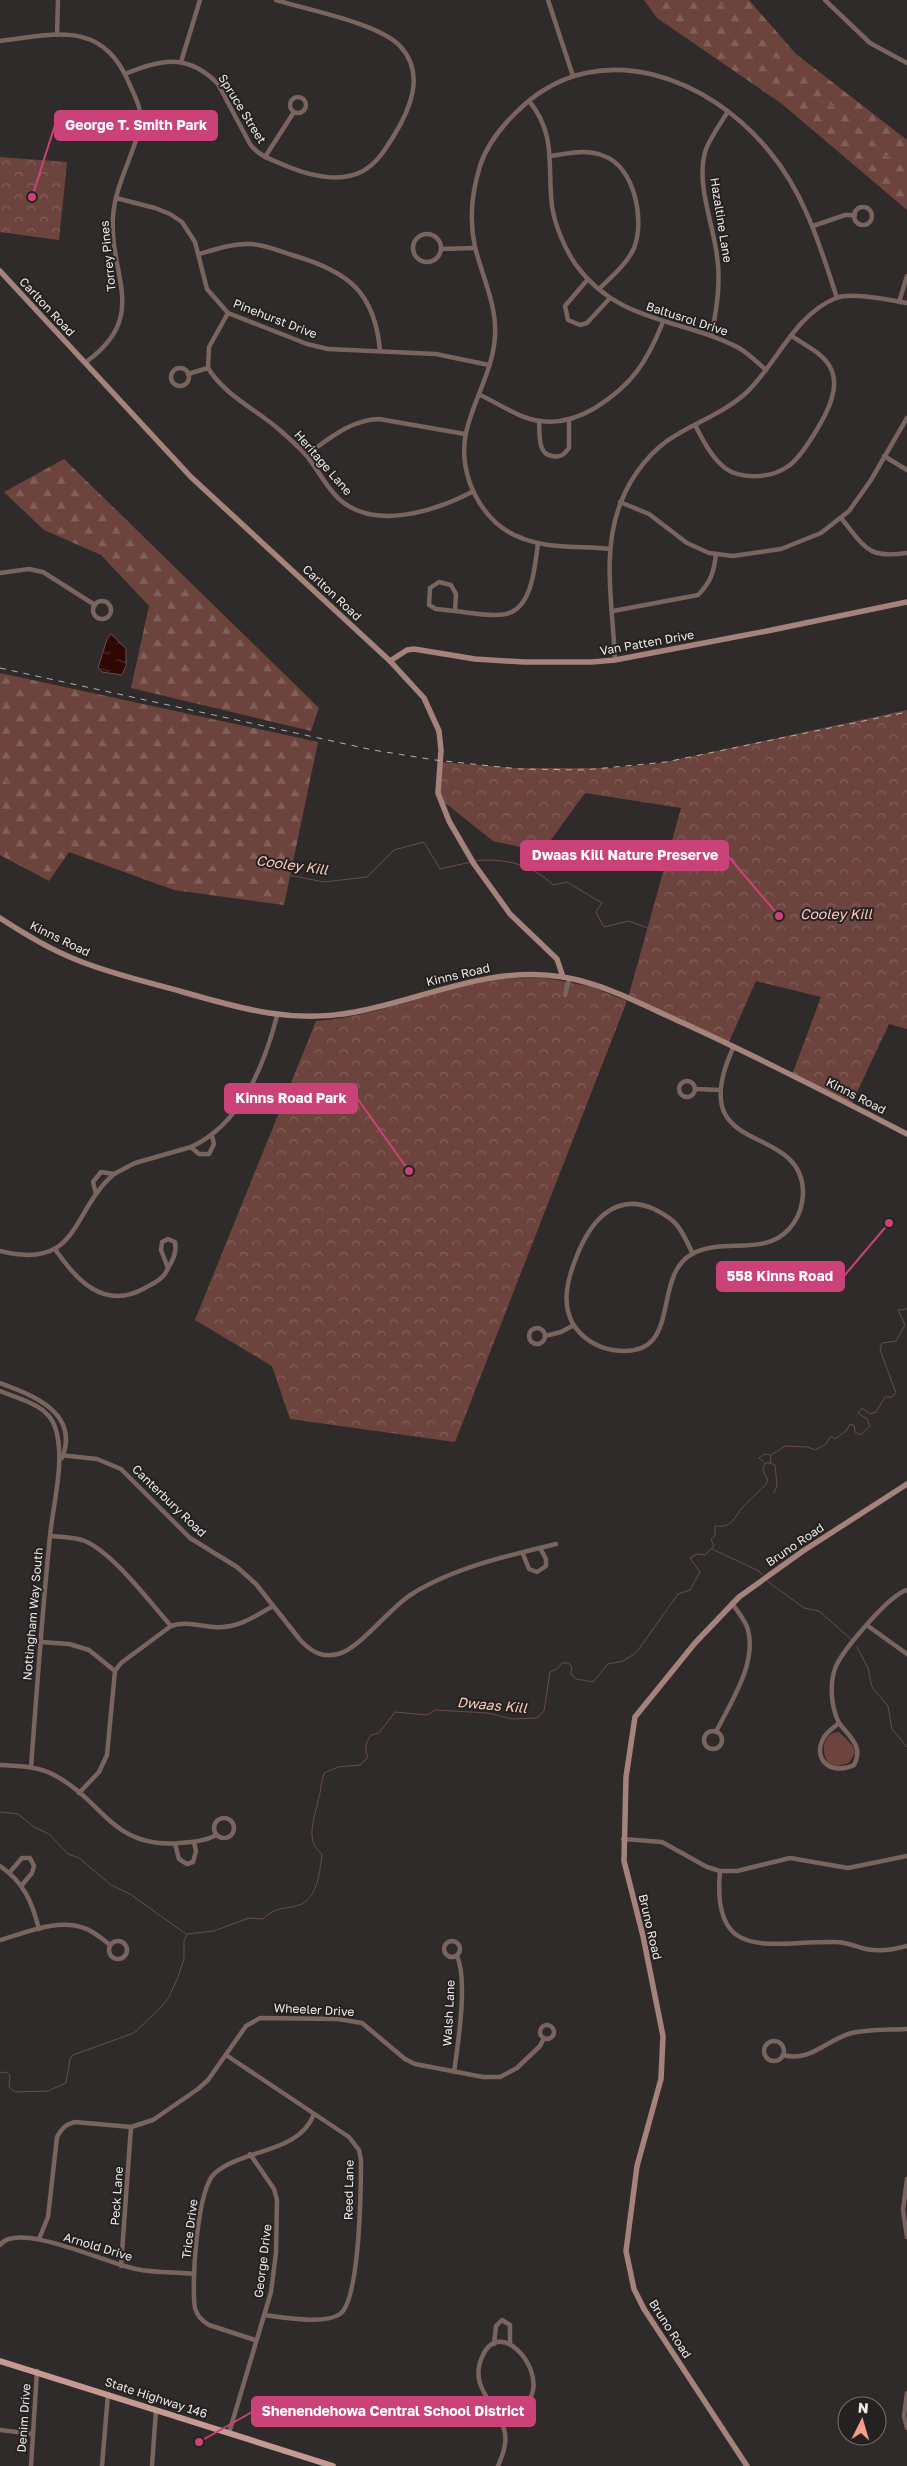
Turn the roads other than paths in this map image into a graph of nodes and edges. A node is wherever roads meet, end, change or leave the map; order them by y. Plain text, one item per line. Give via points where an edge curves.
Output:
1 (58, 0) edge
2 (200, 0) edge
3 (276, 0) edge
4 (548, 0) edge
5 (824, 0) edge
6 (57, 34) junction
7 (0, 41) edge
8 (181, 62) junction
9 (907, 63) edge
10 (126, 74) junction
11 (573, 76) junction
12 (529, 101) junction
13 (294, 112) dead end
14 (727, 113) junction
15 (550, 156) junction
16 (265, 157) junction
17 (116, 198) junction
18 (855, 215) dead end
19 (812, 226) junction
20 (475, 248) junction
21 (441, 249) junction
22 (199, 254) junction
23 (0, 271) edge
24 (907, 276) edge
25 (588, 279) junction
26 (599, 289) junction
27 (610, 298) junction
28 (836, 298) junction
29 (899, 302) junction
30 (907, 303) edge
31 (228, 313) junction
32 (663, 322) junction
33 (710, 336) junction
34 (792, 336) junction
35 (380, 351) junction
36 (86, 362) junction
37 (489, 365) junction
38 (208, 368) junction
39 (766, 370) junction
40 (188, 374) dead end
41 (480, 395) junction
42 (907, 418) edge
43 (569, 420) junction
44 (539, 422) junction
45 (695, 425) junction
46 (465, 434) junction
47 (306, 456) junction
48 (884, 456) junction
49 (907, 470) edge
50 (472, 492) junction
51 (620, 502) junction
52 (841, 518) junction
53 (538, 542) junction
54 (610, 549) junction
55 (907, 553) edge
56 (716, 554) junction
57 (0, 573) edge
58 (907, 602) edge
59 (95, 605) junction
60 (455, 611) junction
61 (613, 612) junction
62 (616, 660) junction
63 (390, 661) junction
64 (0, 918) edge
65 (566, 978) junction
66 (565, 995) dead end
67 (278, 1016) junction
68 (734, 1046) junction
69 (695, 1090) dead end
70 (720, 1090) junction
71 (907, 1134) edge
72 (212, 1136) junction
73 (191, 1147) junction
74 (114, 1174) junction
75 (96, 1194) junction
76 (55, 1249) junction
77 (0, 1251) edge
78 (692, 1254) junction
79 (168, 1268) junction
80 (574, 1325) junction
81 (545, 1336) dead end
82 (0, 1383) edge
83 (0, 1392) edge
84 (62, 1456) junction
85 (907, 1484) edge
86 (50, 1536) junction
87 (556, 1544) dead end
88 (540, 1548) junction
89 (523, 1554) junction
90 (907, 1590) edge
91 (732, 1603) junction
92 (273, 1606) junction
93 (171, 1626) junction
94 (868, 1626) junction
95 (41, 1642) junction
96 (907, 1654) edge
97 (115, 1671) junction
98 (839, 1723) junction
99 (716, 1732) dead end
100 (0, 1765) edge
101 (31, 1767) junction
102 (79, 1793) junction
103 (217, 1835) junction
104 (623, 1839) junction
105 (194, 1842) junction
106 (175, 1844) junction
107 (907, 1856) edge
108 (0, 1866) edge
109 (720, 1871) junction
110 (10, 1872) junction
111 (22, 1885) junction
112 (38, 1929) junction
113 (0, 1940) edge
114 (110, 1945) junction
115 (907, 1946) edge
116 (457, 1956) dead end
117 (907, 2029) edge
118 (544, 2038) dead end
119 (226, 2055) junction
120 (783, 2055) junction
121 (454, 2072) junction
122 (314, 2114) junction
123 (131, 2127) junction
124 (250, 2154) junction
125 (907, 2179) edge
126 (907, 2236) edge
127 (39, 2239) junction
128 (0, 2245) edge
129 (121, 2266) junction
130 (194, 2274) junction
131 (264, 2315) junction
132 (255, 2340) junction
133 (494, 2344) junction
134 (510, 2344) junction
135 (0, 2361) edge
136 (37, 2371) junction
137 (907, 2393) edge
138 (108, 2394) junction
139 (156, 2410) junction
140 (501, 2420) junction
141 (907, 2428) edge
142 (0, 2430) edge
143 (229, 2433) junction
144 (32, 2434) junction
145 (31, 2466) edge
146 (102, 2466) edge
147 (152, 2466) edge
148 (333, 2466) edge
149 (498, 2466) edge
150 (747, 2466) edge

1 - 6 street
2 - 8 street
3 - 16 street, Spruce Street via 364,26 392,40 410,60 414,85 407,115 376,161 362,171 333,178 294,169
4 - 11 street
5 - 9 street via 870,43
6 - 7 street, Torrey Pines
6 - 10 street, Torrey Pines via 88,38 102,45
8 - 10 street, Spruce Street via 159,62
8 - 16 street, Spruce Street via 198,68 218,84 250,144
10 - 17 street, Torrey Pines via 139,106 140,120
11 - 12 street via 544,89
11 - 14 street via 608,70 663,76 696,92
12 - 15 street, Baltusrol Drive via 544,125
12 - 20 street via 500,128 482,161 472,208
13 - 16 street
14 - 19 street via 768,149 785,171
14 - 33 street, Hazaltine Lane via 704,158 705,192 719,271 718,298
15 - 25 street, Baltusrol Drive via 556,221 569,253
15 - 26 street via 590,152 606,156 622,169 631,188 637,216 634,247
17 - 22 street, Pinehurst Drive via 126,198 170,214 182,222
17 - 36 street, Torrey Pines via 113,218 123,287 122,308 118,326 108,341
18 - 19 street
19 - 28 street
20 - 21 street
20 - 37 street via 488,286 494,318 496,335
21 - 21 street via 438,239 429,234 418,237 413,246 416,256 426,262 436,258
22 - 31 street, Pinehurst Drive via 207,289
22 - 35 street via 239,245 260,245 333,270 357,288 373,312
23 - 36 street, Carlton Road
24 - 29 street
25 - 26 street, Baltusrol Drive
25 - 27 street via 566,306 568,320 580,325 587,323
26 - 27 street, Baltusrol Drive
27 - 32 street, Baltusrol Drive via 643,316
28 - 29 street via 854,296
28 - 34 street via 812,312
29 - 30 street
31 - 35 street, Pinehurst Drive via 307,344 340,350
31 - 38 street via 209,347
32 - 33 street, Baltusrol Drive
32 - 43 street via 646,359 628,384 598,406
33 - 39 street, Baltusrol Drive via 742,350
34 - 39 street
34 - 45 street via 831,367 834,384 828,406 788,467 762,476 732,472 715,458
35 - 37 street, Pinehurst Drive via 436,354
36 - 63 street, Carlton Road via 191,476
37 - 41 street
38 - 40 street
38 - 47 street, Heritage Lane via 222,388 280,430
39 - 45 street via 744,395
41 - 44 street
41 - 46 street
42 - 48 street
43 - 44 street
43 - 44 street via 569,448 555,457 548,456 541,448
45 - 51 street via 667,440 651,456 634,476
46 - 47 street via 379,419 366,420 346,428
46 - 50 street via 465,469
47 - 50 street, Heritage Lane via 340,500 352,508 373,514 425,511
48 - 49 street
48 - 52 street via 856,503
50 - 53 street via 507,531
51 - 54 street
51 - 56 street via 649,514 696,548
52 - 55 street via 876,554
52 - 56 street via 813,536 780,549 745,555
53 - 54 street
53 - 60 street via 531,584 516,609 499,614
54 - 61 street
56 - 61 street via 708,586 698,594
57 - 59 street via 29,569 43,572
58 - 62 street, Van Patten Drive
59 - 59 street via 98,618 110,615 111,608 107,603
60 - 60 street via 430,605 428,594 433,583 451,585 456,594
61 - 62 street
62 - 63 street, Van Patten Drive via 524,662 407,650
63 - 65 street, Carlton Road via 424,698 436,721 441,741 438,793 449,821 474,864 510,914 557,959
64 - 67 street, Kinns Road via 79,962
65 - 66 street
65 - 67 street, Kinns Road via 533,975 487,977 357,1012
65 - 68 street, Kinns Road via 611,991
67 - 72 street via 254,1080 239,1105
68 - 70 street
68 - 71 street, Kinns Road
69 - 70 street
70 - 78 street via 721,1106 733,1125 778,1150 797,1170 802,1201 798,1219 783,1236 772,1242 715,1248
72 - 73 street
72 - 73 street via 214,1144 209,1154 199,1154
73 - 74 street via 135,1163
74 - 75 street
74 - 75 street via 101,1172 96,1176 93,1182
75 - 76 street via 72,1233
76 - 77 street via 28,1256
76 - 79 street via 79,1281 101,1293 139,1292 162,1278
78 - 80 street via 673,1275 661,1328 652,1340 637,1348 610,1350 585,1338
78 - 80 street via 676,1224 649,1207 634,1204 616,1207 603,1214 592,1225 581,1245 566,1290
79 - 79 street via 174,1259 176,1246 168,1239 162,1242 161,1250
80 - 81 street
82 - 84 street, Nottingham Way South via 44,1402 56,1414 65,1429
83 - 84 street, Nottingham Way South via 34,1405 48,1415 56,1428
84 - 86 street, Nottingham Way South
84 - 92 street, Canterbury Road via 102,1460 122,1468 190,1538 245,1573
85 - 91 street, Bruno Road via 803,1551
86 - 93 street via 73,1538 110,1559
86 - 95 street, Nottingham Way South
87 - 88 street, Canterbury Road
88 - 89 street, Canterbury Road
88 - 89 street via 546,1566 537,1572 529,1569
89 - 92 street, Canterbury Road via 455,1573 410,1594 358,1641 338,1654 327,1656 309,1649
90 - 94 street via 895,1596
91 - 99 street via 748,1629 749,1648 746,1666
91 - 104 street, Bruno Road via 635,1717 626,1777
92 - 93 street via 232,1626 180,1623
93 - 97 street via 128,1657
94 - 96 street
94 - 98 street via 836,1667 832,1692
95 - 97 street via 75,1645 89,1650
95 - 101 street, Nottingham Way South
97 - 102 street via 107,1755 99,1772
98 - 98 street via 856,1743 859,1752 854,1765 840,1770 827,1766 821,1757 824,1738
100 - 101 street
101 - 102 street via 56,1776
102 - 106 street via 131,1837
103 - 103 street via 214,1829 217,1822 223,1818 230,1820 234,1827 232,1835 224,1838
103 - 105 street
104 - 109 street via 662,1842
104 - 150 street, Bruno Road via 624,1861 643,1936 664,2050 661,2079 634,2183 626,2251 629,2274 644,2309
105 - 106 street
105 - 106 street via 196,1858 187,1864 180,1859
107 - 109 street via 848,1868 790,1858 738,1871
108 - 110 street
109 - 115 street via 718,1896 724,1920 730,1931 749,1942 788,1945 838,1942 878,1950
110 - 111 street
110 - 111 street via 22,1858 30,1858 34,1863 32,1873
111 - 112 street via 32,1905
112 - 113 street
112 - 114 street via 78,1926 94,1932
114 - 114 street via 117,1941 124,1943 128,1950 126,1955 122,1959 114,1959 109,1953
116 - 121 street, Walsh Lane via 461,1989
117 - 120 street via 850,2033 804,2056 793,2058
118 - 121 street, Wheeler Drive via 540,2046 510,2073 489,2078
119 - 121 street, Wheeler Drive via 246,2026 260,2018 338,2018 362,2023 415,2064
119 - 122 street, Reed Lane
119 - 123 street, Wheeler Drive via 208,2080 187,2098 153,2120
120 - 120 street via 771,2060 764,2048 770,2042 777,2042 783,2047
122 - 124 street, Trice Drive via 292,2140
122 - 131 street, Reed Lane via 349,2137 359,2150 361,2178 356,2266 351,2293 345,2309 334,2317 316,2319
123 - 127 street, Wheeler Drive via 75,2122 62,2129 58,2136 48,2217
123 - 129 street, Peck Lane
124 - 130 street, Trice Drive via 225,2165 209,2179 200,2214
124 - 131 street, George Drive via 274,2189 277,2200 276,2253 271,2292
125 - 126 street via 904,2213
127 - 128 street, Arnold Drive via 18,2237 4,2240
127 - 129 street, Arnold Drive
129 - 130 street, Arnold Drive
130 - 132 street, Trice Drive via 195,2309 203,2321
131 - 132 street, George Drive
132 - 143 street, George Drive
133 - 134 street
133 - 134 street via 497,2323 502,2320 508,2322
133 - 140 street via 481,2357 480,2381 483,2392
134 - 140 street via 531,2368 534,2389 522,2409
135 - 136 main road, State Highway 146
136 - 138 main road, State Highway 146
136 - 144 street, Denim Drive
137 - 141 street via 904,2416
138 - 139 main road, State Highway 146
138 - 146 street
139 - 143 main road, State Highway 146
139 - 147 street
140 - 149 street via 506,2442
142 - 144 street
143 - 148 main road, State Highway 146
144 - 145 street, Denim Drive

